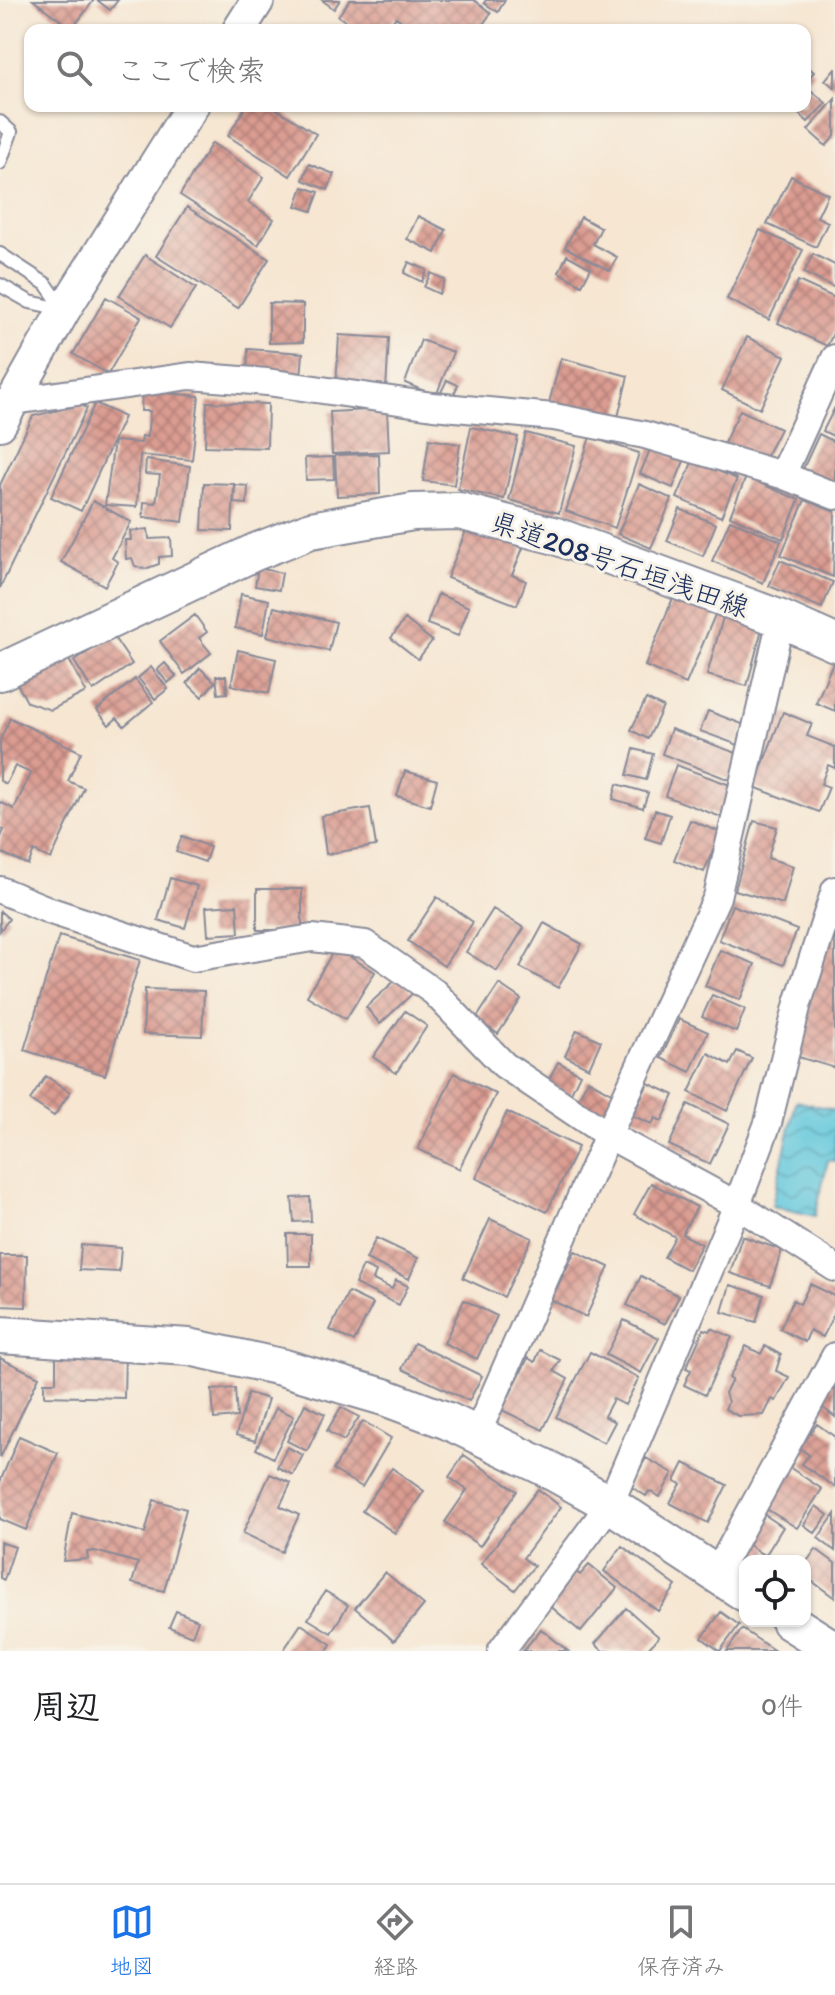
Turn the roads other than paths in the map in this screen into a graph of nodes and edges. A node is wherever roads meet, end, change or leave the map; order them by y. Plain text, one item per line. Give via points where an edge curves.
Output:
1 (258, 0) edge
2 (243, 24) edge
3 (188, 112) edge
4 (0, 122) edge
5 (0, 163) edge
6 (0, 254) edge
7 (0, 285) edge
8 (64, 310) junction
9 (835, 358) edge
10 (3, 410) edge
11 (782, 475) junction
12 (835, 496) edge
13 (781, 619) junction
14 (835, 643) edge
15 (0, 672) edge
16 (0, 890) edge
17 (835, 890) edge
18 (608, 1135) junction
19 (737, 1205) junction
20 (835, 1268) edge
21 (0, 1335) edge
22 (835, 1356) edge
23 (477, 1434) junction
24 (610, 1504) junction
25 (731, 1584) edge
26 (799, 1627) edge
27 (835, 1650) edge
28 (501, 1651) edge

1 - 2 street
3 - 8 street
4 - 5 lane via 11,132
6 - 8 lane via 46,284
7 - 8 lane via 30,302
8 - 10 street
9 - 11 street
10 - 11 street via 190,376 267,382 554,417 645,435
11 - 12 street
13 - 14 main road, 県道208号石垣浅田線
13 - 15 main road, 県道208号石垣浅田線 via 556,536 459,511 413,512 311,530
13 - 18 street via 717,897
16 - 18 street via 193,958 312,938 365,944 434,992 504,1065
17 - 19 street via 798,1003 768,1123
18 - 19 street
18 - 23 street
19 - 20 street
19 - 24 street
21 - 23 main road via 189,1347 333,1381
22 - 25 street
23 - 24 main road
24 - 25 main road
24 - 28 street
26 - 27 main road

